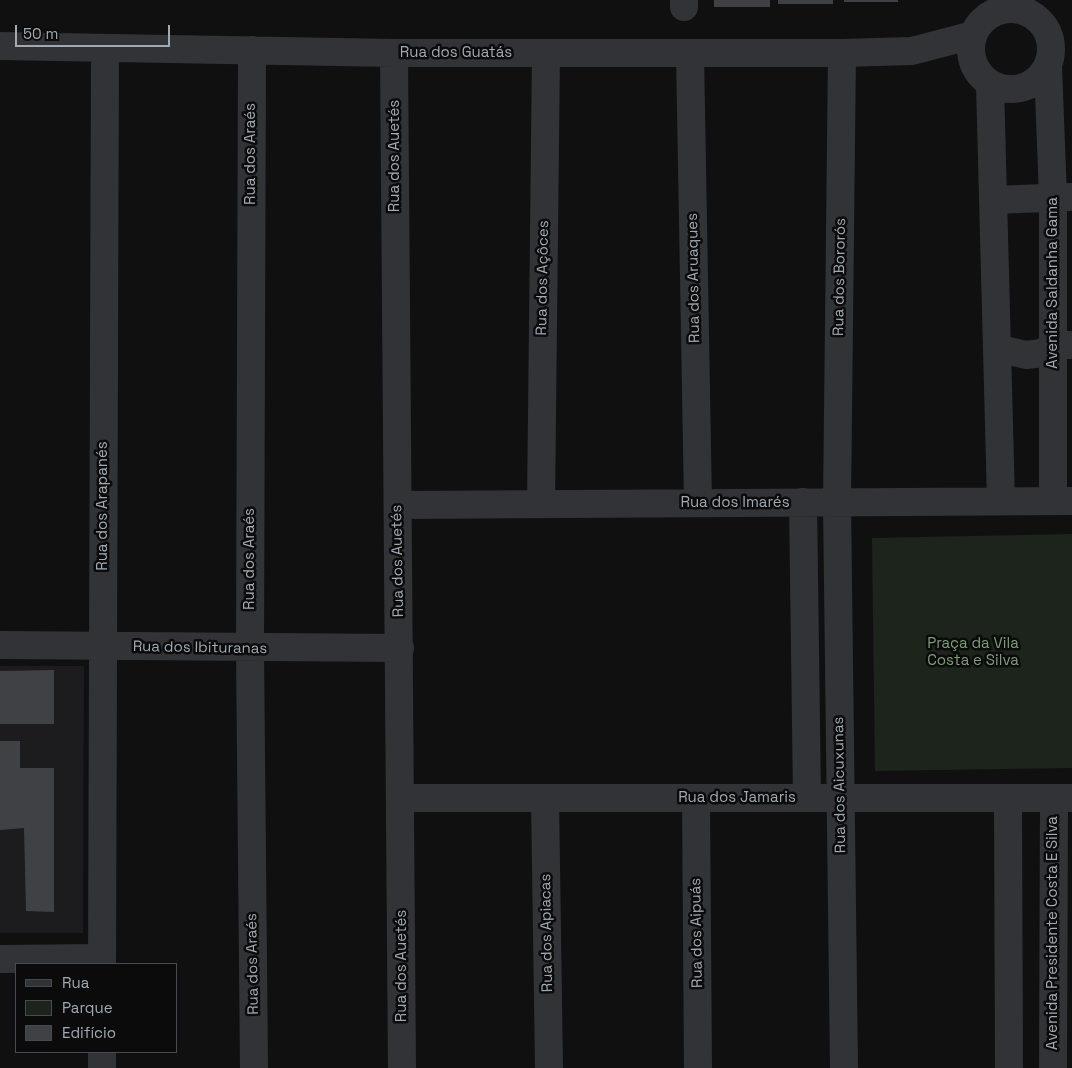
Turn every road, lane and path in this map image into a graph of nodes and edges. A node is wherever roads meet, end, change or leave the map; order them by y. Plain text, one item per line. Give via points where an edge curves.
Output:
1 (974, 0) edge
2 (1050, 0) edge
3 (974, 32) junction
4 (0, 46) edge
5 (105, 48) junction
6 (1055, 49) edge
7 (252, 50) junction
8 (912, 51) junction
9 (394, 53) junction
10 (546, 53) junction
11 (690, 53) junction
12 (842, 53) junction
13 (982, 75) junction
14 (1063, 197) edge
15 (994, 200) junction
16 (1063, 345) edge
17 (997, 348) junction
18 (1001, 501) junction
19 (1062, 501) edge
20 (803, 502) junction
21 (837, 502) junction
22 (698, 503) junction
23 (541, 504) junction
24 (398, 505) junction
25 (0, 645) edge
26 (102, 646) junction
27 (400, 648) junction
28 (250, 649) junction
29 (401, 798) junction
30 (545, 798) junction
31 (696, 798) junction
32 (807, 798) junction
33 (840, 798) junction
34 (1008, 798) junction
35 (1063, 798) edge
36 (0, 959) edge
37 (102, 961) edge
38 (102, 1053) edge
39 (102, 1068) edge
40 (254, 1068) edge
41 (402, 1068) edge
42 (549, 1068) edge
43 (698, 1068) edge
44 (844, 1068) edge
45 (1009, 1068) edge
46 (1053, 1068) edge

1 - 3 street
2 - 6 street, Avenida Saldanha Gama
3 - 6 street via 995,12 1010,9 1026,11 1039,20
3 - 8 street, Rua dos Guatás
3 - 13 street via 971,52
4 - 5 street, Rua dos Guatás
5 - 7 street, Rua dos Guatás
5 - 26 street, Rua dos Arapanés
6 - 13 street via 1038,80 1023,88 1006,90
6 - 14 street, Avenida Saldanha Gama
7 - 9 street, Rua dos Guatás
7 - 28 street, Rua dos Araés
8 - 12 street, Rua dos Guatás
8 - 13 street, Rua dos Guatás
9 - 10 street, Rua dos Guatás
9 - 24 street, Rua dos Auetés
10 - 11 street, Rua dos Guatás
10 - 23 street, Rua dos Açôces
11 - 12 street, Rua dos Guatás
11 - 22 street, Rua dos Aruaques
12 - 21 street, Rua dos Bororós
13 - 15 street
14 - 15 street
14 - 16 street, Avenida Saldanha Gama
15 - 17 street
16 - 17 street via 1026,355
16 - 19 street, Avenida Saldanha Gama
17 - 18 street
18 - 19 street, Rua dos Imarés
18 - 21 street, Rua dos Imarés
20 - 21 street, Rua dos Imarés
20 - 22 street, Rua dos Imarés
20 - 32 street
21 - 33 street, Rua dos Aicuxunas
22 - 23 street, Rua dos Imarés
23 - 24 street, Rua dos Imarés
24 - 27 street, Rua dos Auetés
25 - 26 street, Rua dos Ibituranas
26 - 28 street, Rua dos Ibituranas
26 - 37 street, Rua dos Arapanés
27 - 28 street, Rua dos Ibituranas
27 - 29 street, Rua dos Auetés
28 - 40 street, Rua dos Araés
29 - 30 street, Rua dos Jamaris
29 - 41 street, Rua dos Auetés
30 - 31 street, Rua dos Jamaris
30 - 42 street, Rua dos Apiacas
31 - 32 street, Rua dos Jamaris
31 - 43 street, Rua dos Aipuás
32 - 33 street, Rua dos Jamaris
33 - 34 street, Rua dos Jamaris
33 - 44 street, Rua dos Aicuxunas
34 - 35 street, Rua dos Jamaris
34 - 45 street
35 - 46 street, Avenida Presidente Costa E Silva
36 - 37 street
38 - 39 street

